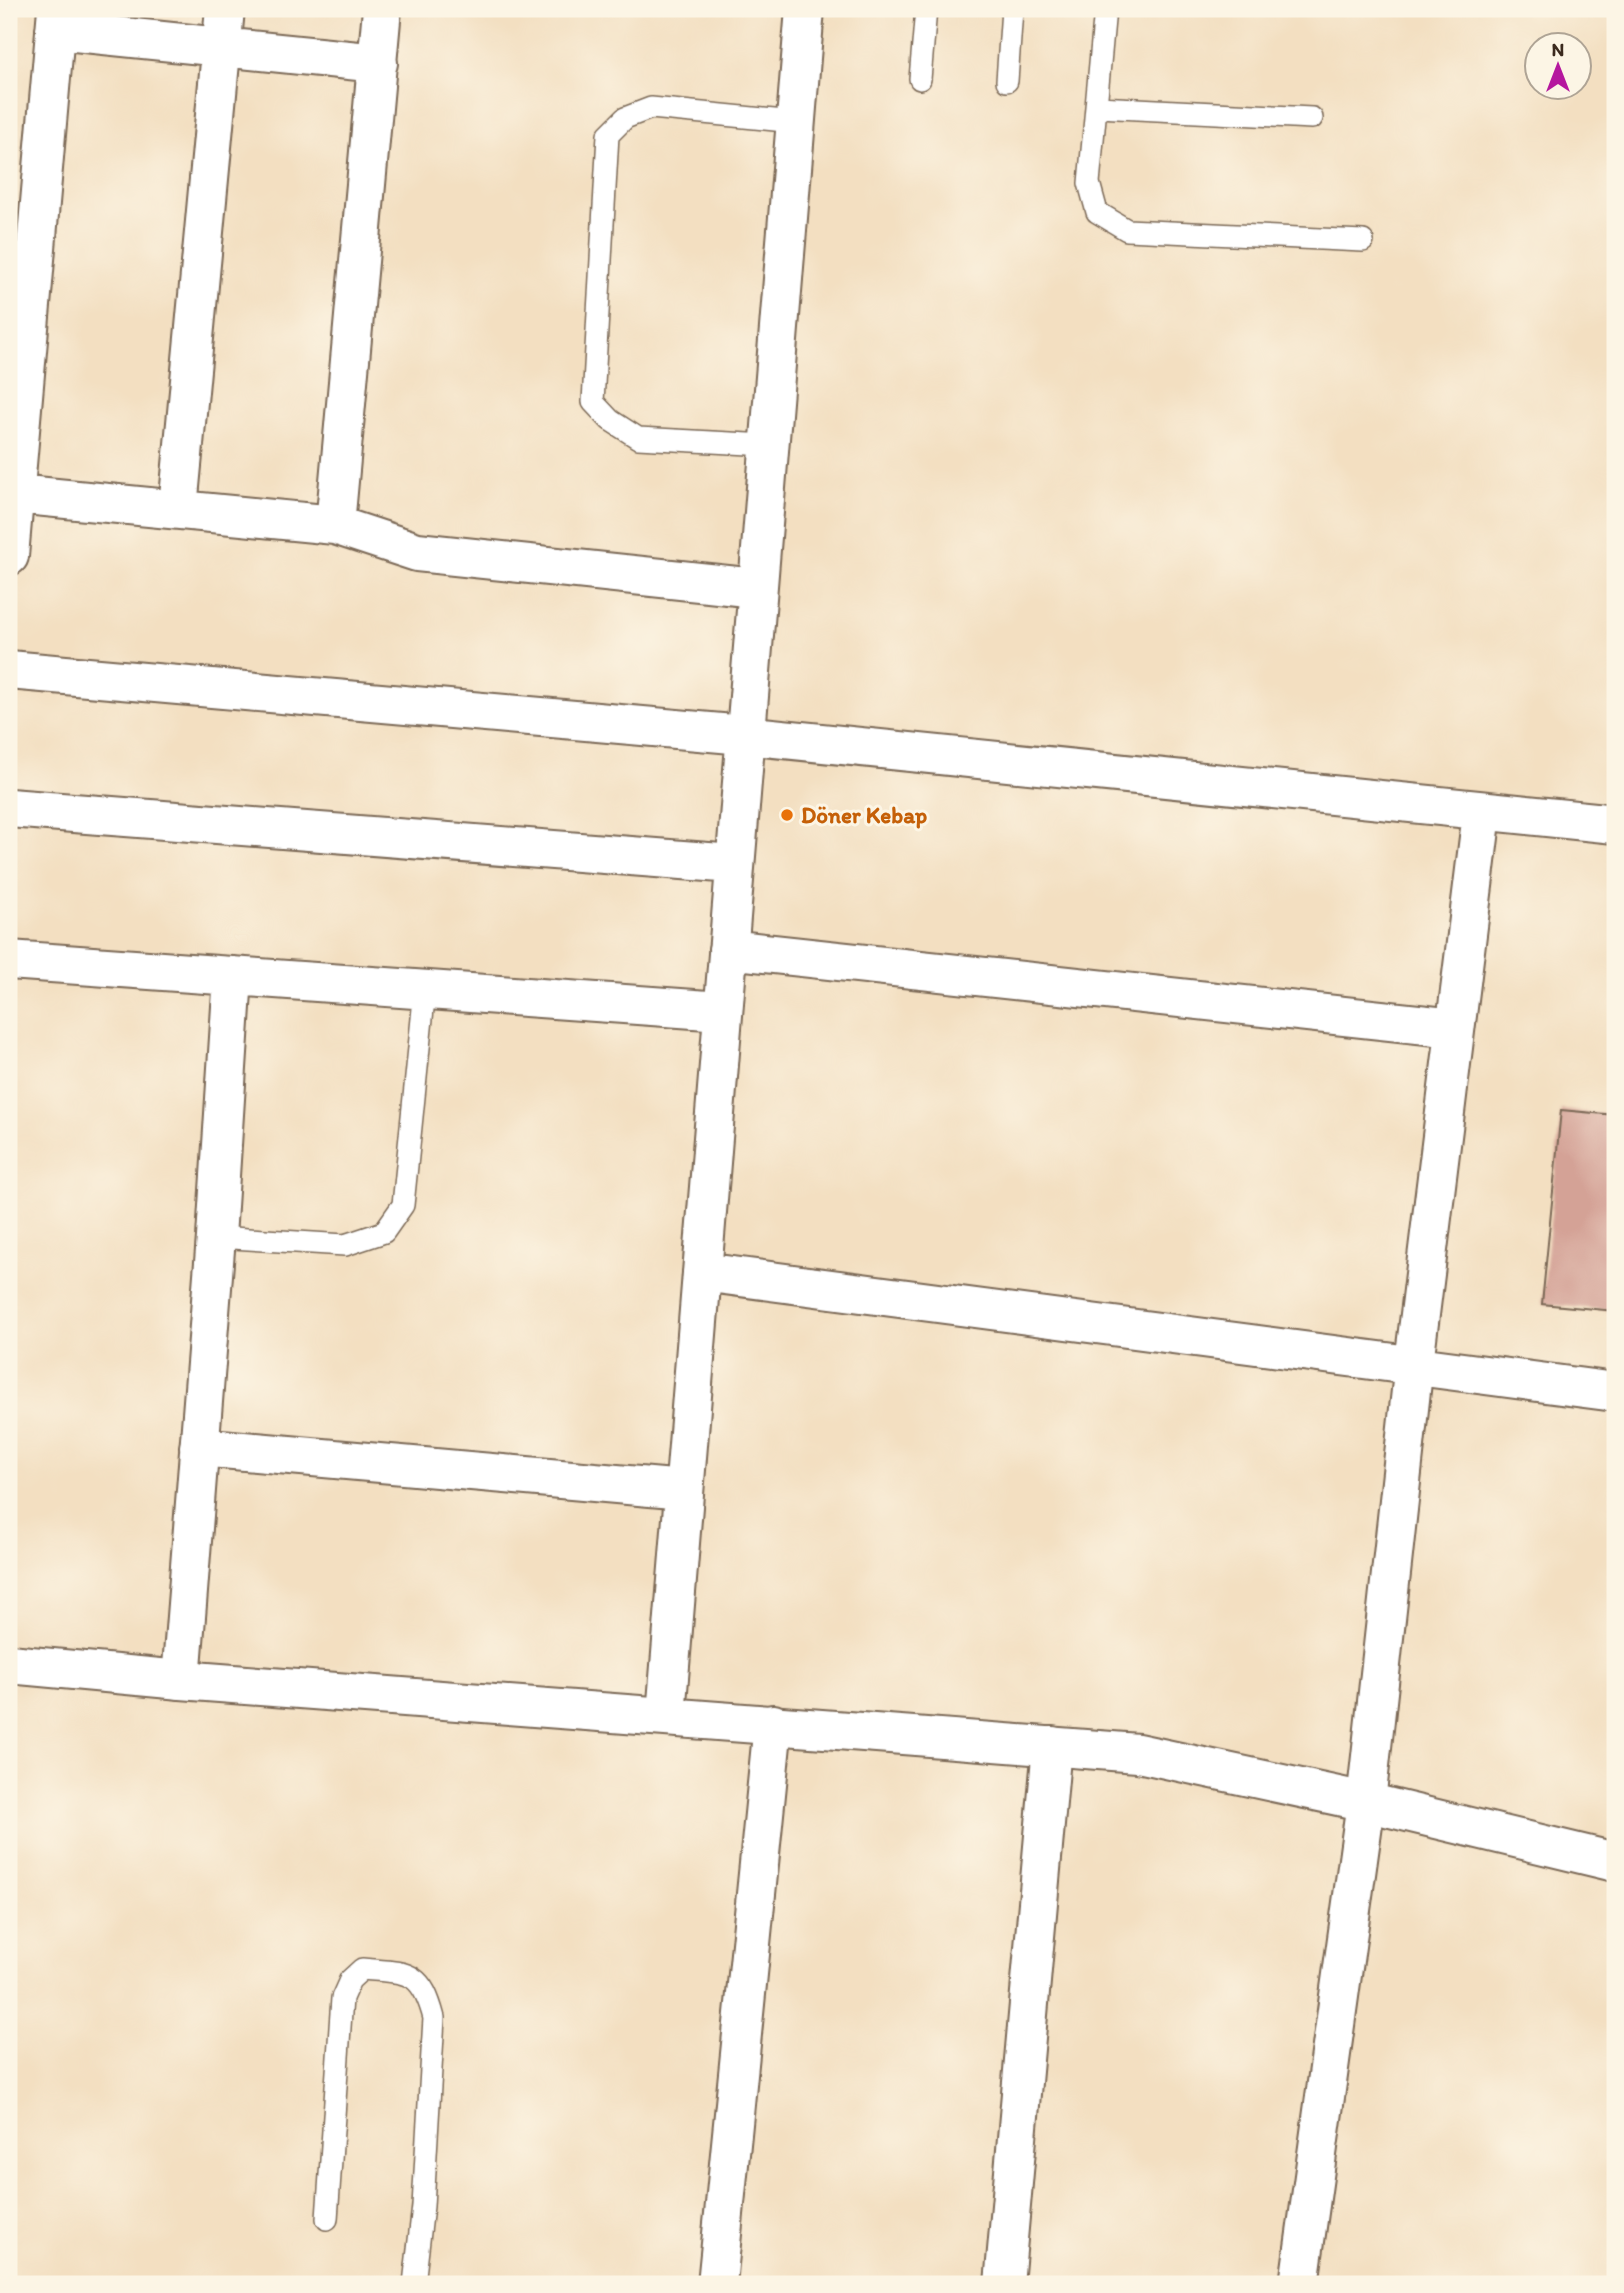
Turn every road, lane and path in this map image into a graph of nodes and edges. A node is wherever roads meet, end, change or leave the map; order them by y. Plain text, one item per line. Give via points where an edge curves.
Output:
1 (225, 9) edge
2 (382, 9) edge
3 (804, 9) edge
4 (926, 9) edge
5 (1012, 9) edge
6 (1105, 9) edge
7 (56, 19) edge
8 (222, 47) junction
9 (378, 63) junction
10 (920, 79) dead end
11 (1007, 81) dead end
12 (1098, 107) junction
13 (1312, 118) dead end
14 (795, 122) junction
15 (1363, 241) dead end
16 (16, 385) edge
17 (768, 445) junction
18 (15, 494) junction
19 (178, 508) junction
20 (335, 525) junction
21 (9, 556) edge
22 (756, 588) junction
23 (9, 670) edge
24 (744, 735) junction
25 (9, 808) edge
26 (1482, 813) junction
27 (1615, 824) edge
28 (734, 864) junction
29 (728, 949) junction
30 (9, 960) edge
31 (233, 976) junction
32 (425, 989) junction
33 (722, 1011) junction
34 (1455, 1028) junction
35 (216, 1237) junction
36 (702, 1272) junction
37 (1414, 1363) junction
38 (1615, 1392) edge
39 (199, 1447) junction
40 (684, 1490) junction
41 (9, 1664) edge
42 (181, 1680) junction
43 (666, 1715) junction
44 (773, 1724) junction
45 (1052, 1746) junction
46 (1366, 1802) junction
47 (1615, 1862) edge
48 (327, 2219) dead end
49 (414, 2284) edge
50 (718, 2284) edge
51 (1004, 2284) edge
52 (1299, 2284) edge

1 - 8 street
2 - 9 street
3 - 14 street
4 - 10 lane
5 - 11 lane
6 - 12 lane
7 - 8 street
7 - 16 street
8 - 9 street
8 - 19 street
9 - 20 street
12 - 13 lane
12 - 15 lane via 1089,183 1097,212 1128,230
14 - 17 street
14 - 17 lane via 651,108 625,118 608,135 593,402 638,438
16 - 18 street
17 - 22 street
18 - 19 street
18 - 21 street
19 - 20 street
20 - 22 street via 417,552
22 - 24 street
23 - 24 street
24 - 26 street
24 - 28 street
25 - 28 street
26 - 27 street
26 - 34 street
28 - 29 street
29 - 33 street
29 - 34 street
30 - 31 street
31 - 32 street
31 - 35 street
32 - 33 street
32 - 35 lane via 403,1205 384,1233 345,1245
33 - 36 street
34 - 37 street
35 - 39 street
36 - 37 street
36 - 40 street
37 - 38 street
37 - 46 street
39 - 40 street
39 - 42 street
40 - 43 street
41 - 42 street
42 - 43 street
43 - 44 street
44 - 45 street
44 - 50 street
45 - 46 street via 1138,1753
45 - 51 street
46 - 47 street
46 - 52 street
48 - 49 lane via 342,1998 350,1980 362,1969 407,1973 426,1990 434,2018

